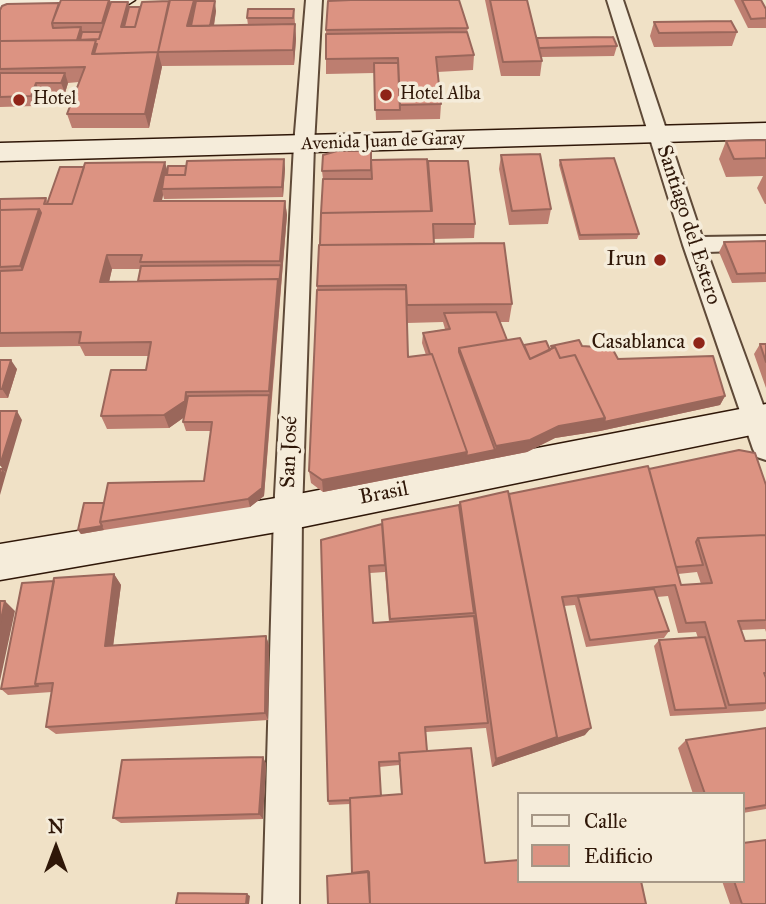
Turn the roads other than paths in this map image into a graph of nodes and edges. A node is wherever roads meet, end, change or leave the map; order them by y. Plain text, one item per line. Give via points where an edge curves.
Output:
1 (124, 0) edge
2 (314, 0) edge
3 (615, 0) edge
4 (0, 3) edge
5 (766, 131) edge
6 (658, 134) junction
7 (304, 145) junction
8 (0, 152) edge
9 (766, 243) edge
10 (694, 245) junction
11 (762, 429) edge
12 (288, 513) junction
13 (0, 562) edge
14 (281, 904) edge

1 - 4 main road
2 - 7 street, San José
3 - 6 street, Santiago del Estero
5 - 6 main road, Avenida Juan de Garay
6 - 7 main road, Avenida Juan de Garay
6 - 10 street, Santiago del Estero
7 - 8 main road, Avenida Juan de Garay
7 - 12 street, San José
9 - 10 street
10 - 11 street, Santiago del Estero
11 - 12 main road, Brasil
12 - 13 main road, Brasil
12 - 14 street, San José

